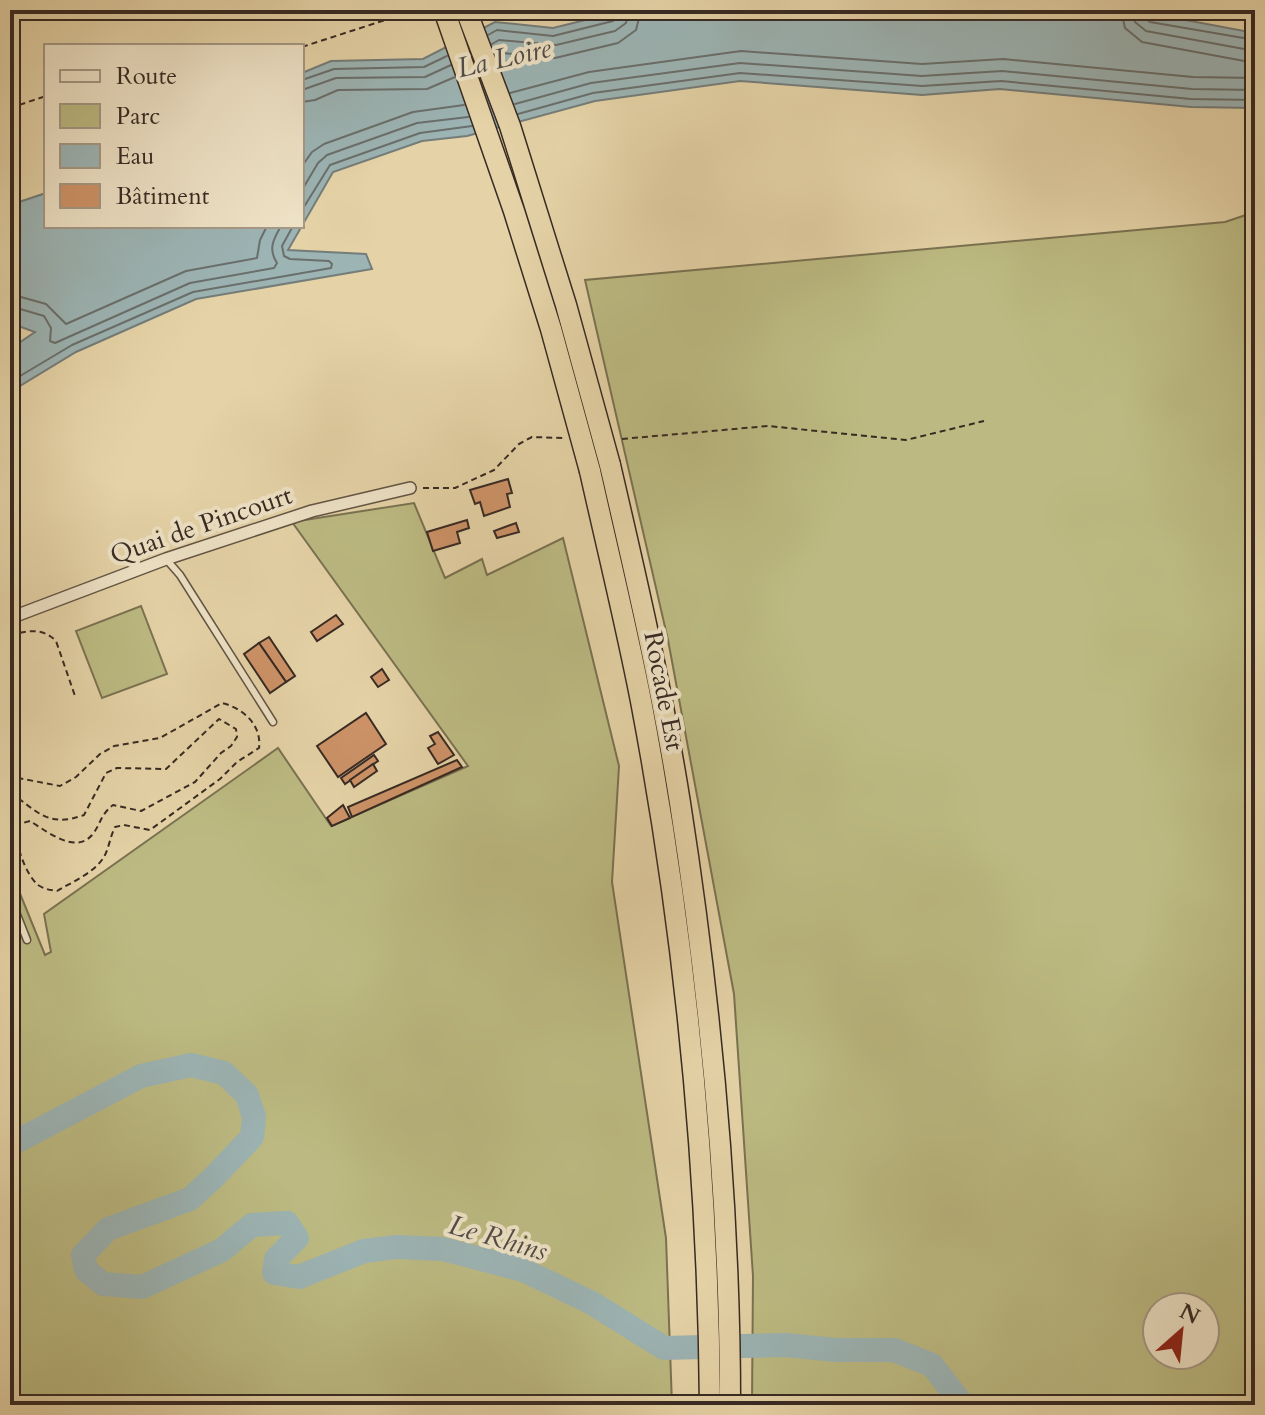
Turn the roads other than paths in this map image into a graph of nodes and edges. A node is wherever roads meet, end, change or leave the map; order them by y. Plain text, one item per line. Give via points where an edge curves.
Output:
1 (444, 10) edge
2 (466, 10) edge
3 (410, 488) road end
4 (166, 559) junction
5 (10, 618) edge
6 (273, 722) dead end
7 (10, 897) edge
8 (27, 940) dead end
9 (720, 1402) edge

1 - 9 highway, Rocade Est, bridge via 551,329 590,471 641,700 679,941 702,1180 707,1306
2 - 9 highway, Rocade Est, bridge via 510,126 566,305 610,465 658,681 697,917 724,1174 728,1306
3 - 4 street, Quai de Pincourt via 312,511
4 - 5 street, Quai de Pincourt
4 - 6 lane
7 - 8 lane

